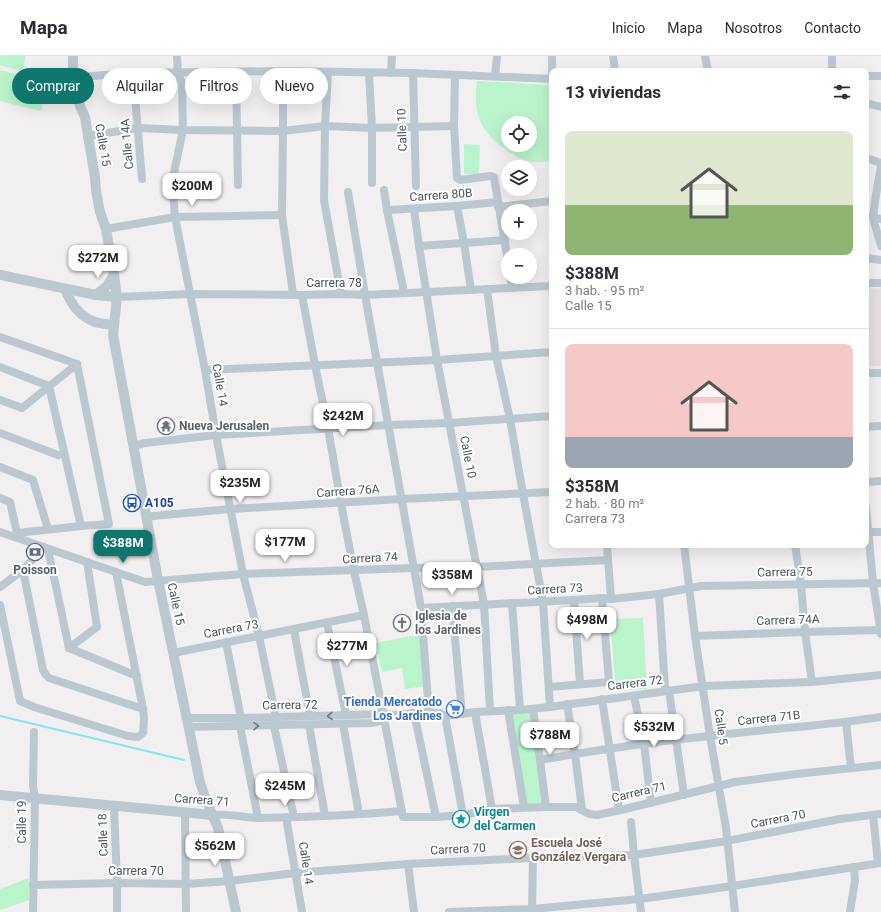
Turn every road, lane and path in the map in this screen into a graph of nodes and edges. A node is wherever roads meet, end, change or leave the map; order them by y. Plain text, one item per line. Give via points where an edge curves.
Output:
1 (74, 56) edge
2 (177, 56) edge
3 (392, 56) edge
4 (497, 56) edge
5 (552, 56) edge
6 (613, 56) edge
7 (705, 56) edge
8 (832, 56) edge
9 (79, 68) edge
10 (552, 68) edge
11 (615, 68) edge
12 (707, 68) edge
13 (832, 68) edge
14 (178, 72) junction
15 (185, 72) edge
16 (328, 72) edge
17 (368, 73) junction
18 (391, 73) junction
19 (413, 73) junction
20 (455, 75) junction
21 (94, 76) edge
22 (495, 76) junction
23 (869, 76) edge
24 (881, 76) edge
25 (549, 79) edge
26 (86, 104) edge
27 (136, 104) edge
28 (237, 104) edge
29 (283, 104) edge
30 (326, 104) edge
31 (869, 104) edge
32 (881, 107) edge
33 (85, 117) junction
34 (325, 126) junction
35 (454, 126) junction
36 (414, 127) junction
37 (138, 128) junction
38 (372, 128) junction
39 (183, 130) junction
40 (237, 131) junction
41 (283, 131) junction
42 (88, 136) junction
43 (869, 159) edge
44 (881, 163) edge
45 (881, 166) edge
46 (142, 178) dead end
47 (372, 183) dead end
48 (238, 185) dead end
49 (416, 186) dead end
50 (384, 190) dead end
51 (348, 192) dead end
52 (498, 204) junction
53 (549, 204) edge
54 (457, 206) junction
55 (414, 209) junction
56 (387, 210) junction
57 (282, 214) junction
58 (175, 217) junction
59 (873, 217) edge
60 (501, 219) edge
61 (105, 228) junction
62 (505, 240) joint
63 (464, 244) junction
64 (419, 246) junction
65 (881, 246) edge
66 (506, 248) edge
67 (869, 258) edge
68 (881, 260) edge
69 (0, 275) edge
70 (114, 275) junction
71 (869, 283) edge
72 (881, 283) edge
73 (511, 284) edge
74 (64, 288) junction
75 (512, 288) junction
76 (487, 289) junction
77 (549, 289) edge
78 (471, 290) junction
79 (426, 291) junction
80 (404, 292) junction
81 (191, 294) junction
82 (293, 294) junction
83 (341, 294) junction
84 (96, 295) junction
85 (302, 295) junction
86 (365, 295) junction
87 (117, 297) junction
88 (114, 325) junction
89 (0, 337) edge
90 (549, 352) edge
91 (496, 356) junction
92 (437, 360) junction
93 (377, 362) junction
94 (76, 364) junction
95 (315, 365) junction
96 (0, 367) edge
97 (206, 370) junction
98 (869, 373) edge
99 (881, 373) edge
100 (49, 386) junction
101 (0, 400) edge
102 (549, 416) edge
103 (510, 419) junction
104 (449, 423) junction
105 (389, 425) junction
106 (881, 426) edge
107 (869, 427) edge
108 (328, 428) junction
109 (0, 432) edge
110 (216, 435) junction
111 (133, 446) junction
112 (58, 455) dead end
113 (0, 467) edge
114 (881, 481) edge
115 (869, 482) edge
116 (549, 492) edge
117 (523, 494) junction
118 (463, 497) junction
119 (0, 498) edge
120 (402, 499) junction
121 (341, 504) junction
122 (231, 509) junction
123 (146, 517) junction
124 (81, 526) junction
125 (48, 529) junction
126 (0, 532) edge
127 (869, 532) edge
128 (881, 532) edge
129 (16, 535) junction
130 (869, 542) edge
131 (46, 548) junction
132 (607, 548) edge
133 (684, 548) edge
134 (795, 548) edge
135 (608, 560) junction
136 (87, 562) junction
137 (536, 564) junction
138 (476, 567) junction
139 (414, 568) junction
140 (23, 570) junction
141 (354, 571) junction
142 (116, 572) junction
143 (243, 574) junction
144 (158, 580) junction
145 (877, 583) edge
146 (801, 584) junction
147 (0, 587) edge
148 (690, 588) junction
149 (659, 594) junction
150 (607, 599) junction
151 (574, 600) junction
152 (544, 602) junction
153 (512, 603) junction
154 (484, 604) junction
155 (0, 605) edge
156 (452, 606) junction
157 (422, 608) junction
158 (364, 615) junction
159 (327, 623) junction
160 (294, 630) junction
161 (881, 630) edge
162 (805, 632) junction
163 (881, 634) edge
164 (259, 636) junction
165 (695, 636) junction
166 (226, 642) junction
167 (69, 648) junction
168 (173, 653) junction
169 (881, 675) edge
170 (137, 676) junction
171 (812, 682) junction
172 (580, 684) junction
173 (704, 686) junction
174 (549, 687) junction
175 (669, 691) junction
176 (634, 696) junction
177 (602, 700) junction
178 (567, 704) junction
179 (550, 707) junction
180 (143, 709) junction
181 (533, 709) junction
182 (508, 710) junction
183 (520, 710) junction
184 (490, 711) junction
185 (474, 712) junction
186 (414, 713) junction
187 (429, 713) junction
188 (462, 714) junction
189 (346, 715) junction
190 (310, 716) junction
191 (445, 716) junction
192 (276, 717) junction
193 (384, 717) junction
194 (881, 717) edge
195 (188, 722) junction
196 (241, 722) junction
197 (846, 722) junction
198 (343, 724) junction
199 (308, 725) junction
200 (274, 726) junction
201 (34, 732) dead end
202 (710, 736) junction
203 (677, 740) junction
204 (644, 744) junction
205 (610, 749) junction
206 (575, 754) junction
207 (540, 760) junction
208 (881, 765) edge
209 (851, 768) junction
210 (718, 786) junction
211 (0, 795) edge
212 (684, 795) junction
213 (35, 798) junction
214 (651, 803) junction
215 (114, 806) junction
216 (524, 807) junction
217 (546, 807) junction
218 (492, 809) junction
219 (582, 810) junction
220 (619, 810) junction
221 (185, 812) junction
222 (360, 814) junction
223 (402, 814) junction
224 (212, 815) junction
225 (463, 815) junction
226 (877, 815) edge
227 (325, 816) junction
228 (290, 817) junction
229 (436, 817) junction
230 (258, 818) junction
231 (631, 822) dead end
232 (727, 841) junction
233 (634, 855) junction
234 (533, 858) junction
235 (880, 863) edge
236 (408, 864) junction
237 (854, 867) junction
238 (295, 873) junction
239 (230, 881) junction
240 (117, 883) junction
241 (33, 884) junction
242 (186, 884) junction
243 (732, 886) junction
244 (640, 899) junction
245 (532, 909) junction
246 (33, 912) edge
247 (117, 912) edge
248 (186, 912) edge
249 (236, 912) edge
250 (302, 912) edge
251 (414, 912) edge
252 (449, 912) edge
253 (641, 912) edge
254 (735, 912) edge
255 (850, 912) edge

1 - 9 street, Calle 15
1 - 33 street, Calle 15 via 73,66 80,106
2 - 14 street, Calle 14
3 - 18 street
4 - 22 street
5 - 10 street
6 - 11 street
7 - 12 street
8 - 13 street
14 - 15 street
14 - 21 street
14 - 39 street, Calle 14 via 182,84
16 - 17 street
17 - 18 street
17 - 38 street
18 - 19 street
19 - 20 street
19 - 36 street, Calle 10
20 - 22 street
20 - 35 street
22 - 25 street
23 - 24 street
26 - 33 street, Calle 15
27 - 37 street, Calle 14A
28 - 40 street
29 - 41 street
30 - 34 street
31 - 32 street
33 - 42 street, Calle 15
34 - 38 street
34 - 41 street
34 - 83 street via 324,200
35 - 36 street
35 - 52 street via 457,178 460,180 493,176
36 - 38 street
36 - 49 street, Calle 10
37 - 39 street
37 - 42 street
37 - 46 street, Calle 14A
38 - 47 street
39 - 40 street
39 - 58 street, Calle 14 via 172,182
40 - 41 street
40 - 48 street
41 - 57 street
42 - 61 street, Calle 15 via 95,177 102,190 106,211
43 - 44 street
45 - 59 street
50 - 56 street
51 - 86 street
52 - 53 street, Carrera 80B
52 - 54 street, Carrera 80B
52 - 60 street
54 - 55 street, Carrera 80B
54 - 63 street
55 - 56 street, Carrera 80B
55 - 64 street, Calle 10
56 - 80 street
57 - 58 street
57 - 82 street
58 - 61 street
58 - 81 street, Calle 14
59 - 65 street
61 - 70 street, Calle 15
62 - 63 street
62 - 66 street
63 - 64 street
63 - 78 street
64 - 79 street, Calle 10
67 - 68 street
69 - 74 street
70 - 84 street via 108,286
70 - 87 street, Calle 15
71 - 72 street
73 - 75 street
74 - 84 street
74 - 88 street via 70,302 81,314 96,323
75 - 76 street, Carrera 78
75 - 77 street, Carrera 78
76 - 78 street, Carrera 78
76 - 91 street
78 - 79 street, Carrera 78
79 - 80 street, Carrera 78
79 - 92 street, Calle 10
80 - 86 street, Carrera 78
81 - 82 street, Carrera 78
81 - 87 street, Carrera 78
81 - 97 street, Calle 14
82 - 85 street, Carrera 78
83 - 85 street, Carrera 78
83 - 86 street, Carrera 78
84 - 87 street
85 - 95 street
86 - 93 street
87 - 88 street, Calle 15
88 - 111 street, Calle 15 via 113,335
89 - 94 street
90 - 91 street
91 - 92 street
91 - 103 street
92 - 93 street
92 - 104 street, Calle 10
93 - 95 street
93 - 105 street
94 - 100 street
94 - 124 street via 109,524
95 - 97 street
95 - 108 street
96 - 100 street
97 - 110 street, Calle 14
98 - 99 street
100 - 101 street via 22,408
100 - 124 street
102 - 103 street
103 - 104 street
103 - 117 street
104 - 105 street
104 - 118 street, Calle 10
105 - 108 street
105 - 120 street
106 - 107 street
108 - 110 street
108 - 121 street
109 - 112 street
110 - 111 street
110 - 122 street, Calle 14
111 - 123 street, Calle 15
113 - 125 street via 33,480
114 - 115 street
116 - 117 street, Carrera 76A
117 - 118 street, Carrera 76A
117 - 137 street
118 - 120 street, Carrera 76A
118 - 138 street, Calle 10
119 - 129 street via 10,502
120 - 121 street, Carrera 76A
120 - 139 street
121 - 122 street, Carrera 76A
121 - 141 street
122 - 123 street, Carrera 76A
122 - 143 street, Calle 14
123 - 144 street, Calle 15
124 - 125 street
125 - 129 street
126 - 129 street, Carrera 74
127 - 128 street
129 - 131 street, Carrera 74
130 - 145 street
131 - 136 street, Carrera 74
131 - 140 street
131 - 167 street
132 - 135 street
133 - 148 street, Calle 5
134 - 146 street
135 - 137 street, Carrera 74
135 - 150 street
136 - 142 street, Carrera 74
136 - 167 street via 97,627
137 - 138 street, Carrera 74
137 - 152 street
138 - 139 street, Carrera 74
138 - 154 street, Calle 10
139 - 141 street, Carrera 74
139 - 157 street
140 - 147 street
140 - 180 street via 46,675
141 - 143 street, Carrera 74
141 - 158 street
142 - 144 street, Carrera 74 via 145,582
142 - 170 street
143 - 144 street, Carrera 74
143 - 164 street, Calle 14
144 - 168 street, Calle 15
145 - 146 street, Carrera 75
145 - 161 street
146 - 148 street, Carrera 75
146 - 162 street
148 - 149 street, Carrera 73
148 - 165 street, Calle 5
149 - 150 street, Carrera 73
149 - 175 street via 665,688
150 - 151 street, Carrera 73
150 - 172 street via 609,682
151 - 152 street, Carrera 73
151 - 172 street
152 - 153 street, Carrera 73
152 - 174 street
153 - 154 street, Carrera 73
153 - 183 street
154 - 156 street, Carrera 73
154 - 184 street, Calle 10
155 - 180 street via 20,701 138,737 143,733
156 - 157 street, Carrera 73
156 - 188 street
157 - 187 street
158 - 159 street, Carrera 73
158 - 193 street
159 - 160 street, Carrera 73
159 - 189 street
160 - 164 street, Carrera 73
160 - 190 street
161 - 162 street, Carrera 74A
161 - 163 street
162 - 165 street, Carrera 74A
162 - 171 street
164 - 166 street, Carrera 73
164 - 192 street, Calle 14
165 - 173 street, Calle 5
166 - 168 street, Carrera 73
166 - 196 street
167 - 170 street
168 - 195 street, Calle 15
169 - 171 street, Carrera 72
170 - 180 street
171 - 173 street, Carrera 72
172 - 174 street
173 - 175 street, Carrera 72
173 - 202 street, Calle 5
174 - 179 street
175 - 176 street, Carrera 72
175 - 203 street
176 - 177 street, Carrera 72
176 - 204 street
177 - 178 street, Carrera 72
177 - 205 street
178 - 179 street, Carrera 72
178 - 206 street
179 - 181 street, Carrera 72
181 - 183 street, Carrera 72
181 - 207 street
182 - 183 street, Carrera 72
182 - 184 street, Carrera 72
182 - 216 street
184 - 185 street, Carrera 72
185 - 188 street, Carrera 72
185 - 218 street
186 - 187 street, Carrera 72
186 - 193 street, Carrera 72
186 - 229 street
187 - 191 street, Carrera 72 via 440,713
188 - 191 street, Carrera 72
189 -> 190 street, Carrera 72
189 - 193 street, Carrera 72
190 - 192 street, Carrera 72
191 - 225 street
192 - 196 street, Carrera 72
193 - 198 street, Carrera 72 via 372,723
193 - 223 street
194 - 197 street, Carrera 71B
195 - 196 street, Carrera 72
195 - 224 street, Calle 15 via 200,782
196 -> 200 street, Carrera 72
196 - 230 street
197 - 202 street, Carrera 71B
197 - 209 street
198 - 199 street, Carrera 72
198 - 222 street
199 - 200 street, Carrera 72
199 - 227 street
200 - 228 street, Calle 14
201 - 213 street, Calle 19
202 - 203 street, Carrera 71B
202 - 210 street, Calle 5
203 - 204 street, Carrera 71B
203 - 212 street
204 - 205 street, Carrera 71B
204 - 214 street
205 - 206 street, Carrera 71B
205 - 220 street
206 - 207 street, Carrera 71B
206 - 219 street
207 - 217 street
208 - 209 street, Carrera 71
209 - 210 street, Carrera 71 via 762,778
210 - 212 street, Carrera 71
210 - 232 street, Calle 5
211 - 213 street, Carrera 71
212 - 214 street, Carrera 71
213 - 215 street, Carrera 71
213 - 241 street, Calle 19
214 - 220 street, Carrera 71
215 - 221 street, Carrera 71
215 - 240 street, Calle 18
216 - 217 street, Carrera 71
216 - 218 street, Carrera 71
217 - 219 street, Carrera 71 via 576,807
218 - 225 street, Carrera 71
219 - 220 street, Carrera 71 via 597,815
221 - 224 street, Carrera 71
221 - 242 street
222 - 223 street, Carrera 71
222 - 227 street, Carrera 71
223 - 229 street, Carrera 71
224 - 230 street, Carrera 71
224 - 239 street, Calle 15 via 218,828
225 - 229 street, Carrera 71
226 - 232 street, Carrera 70 via 840,819
226 - 235 street
227 - 228 street, Carrera 71
228 - 230 street, Carrera 71
228 - 238 street, Calle 14
231 - 233 street
232 - 233 street, Carrera 70
232 - 243 street, Calle 5
233 - 234 street, Carrera 70
233 - 244 street
234 - 236 street, Carrera 70
234 - 245 street
235 - 237 street
236 - 238 street, Carrera 70
236 - 251 street
237 - 243 street
237 - 255 street via 855,880
238 - 239 street, Carrera 70
238 - 250 street, Calle 14
239 - 242 street, Carrera 70
239 - 249 street, Calle 15
240 - 241 street, Carrera 70
240 - 242 street, Carrera 70
240 - 247 street, Calle 18
241 - 246 street, Calle 19
242 - 248 street
243 - 244 street
243 - 254 street, Calle 5
244 - 245 street
244 - 253 street
245 - 252 street

